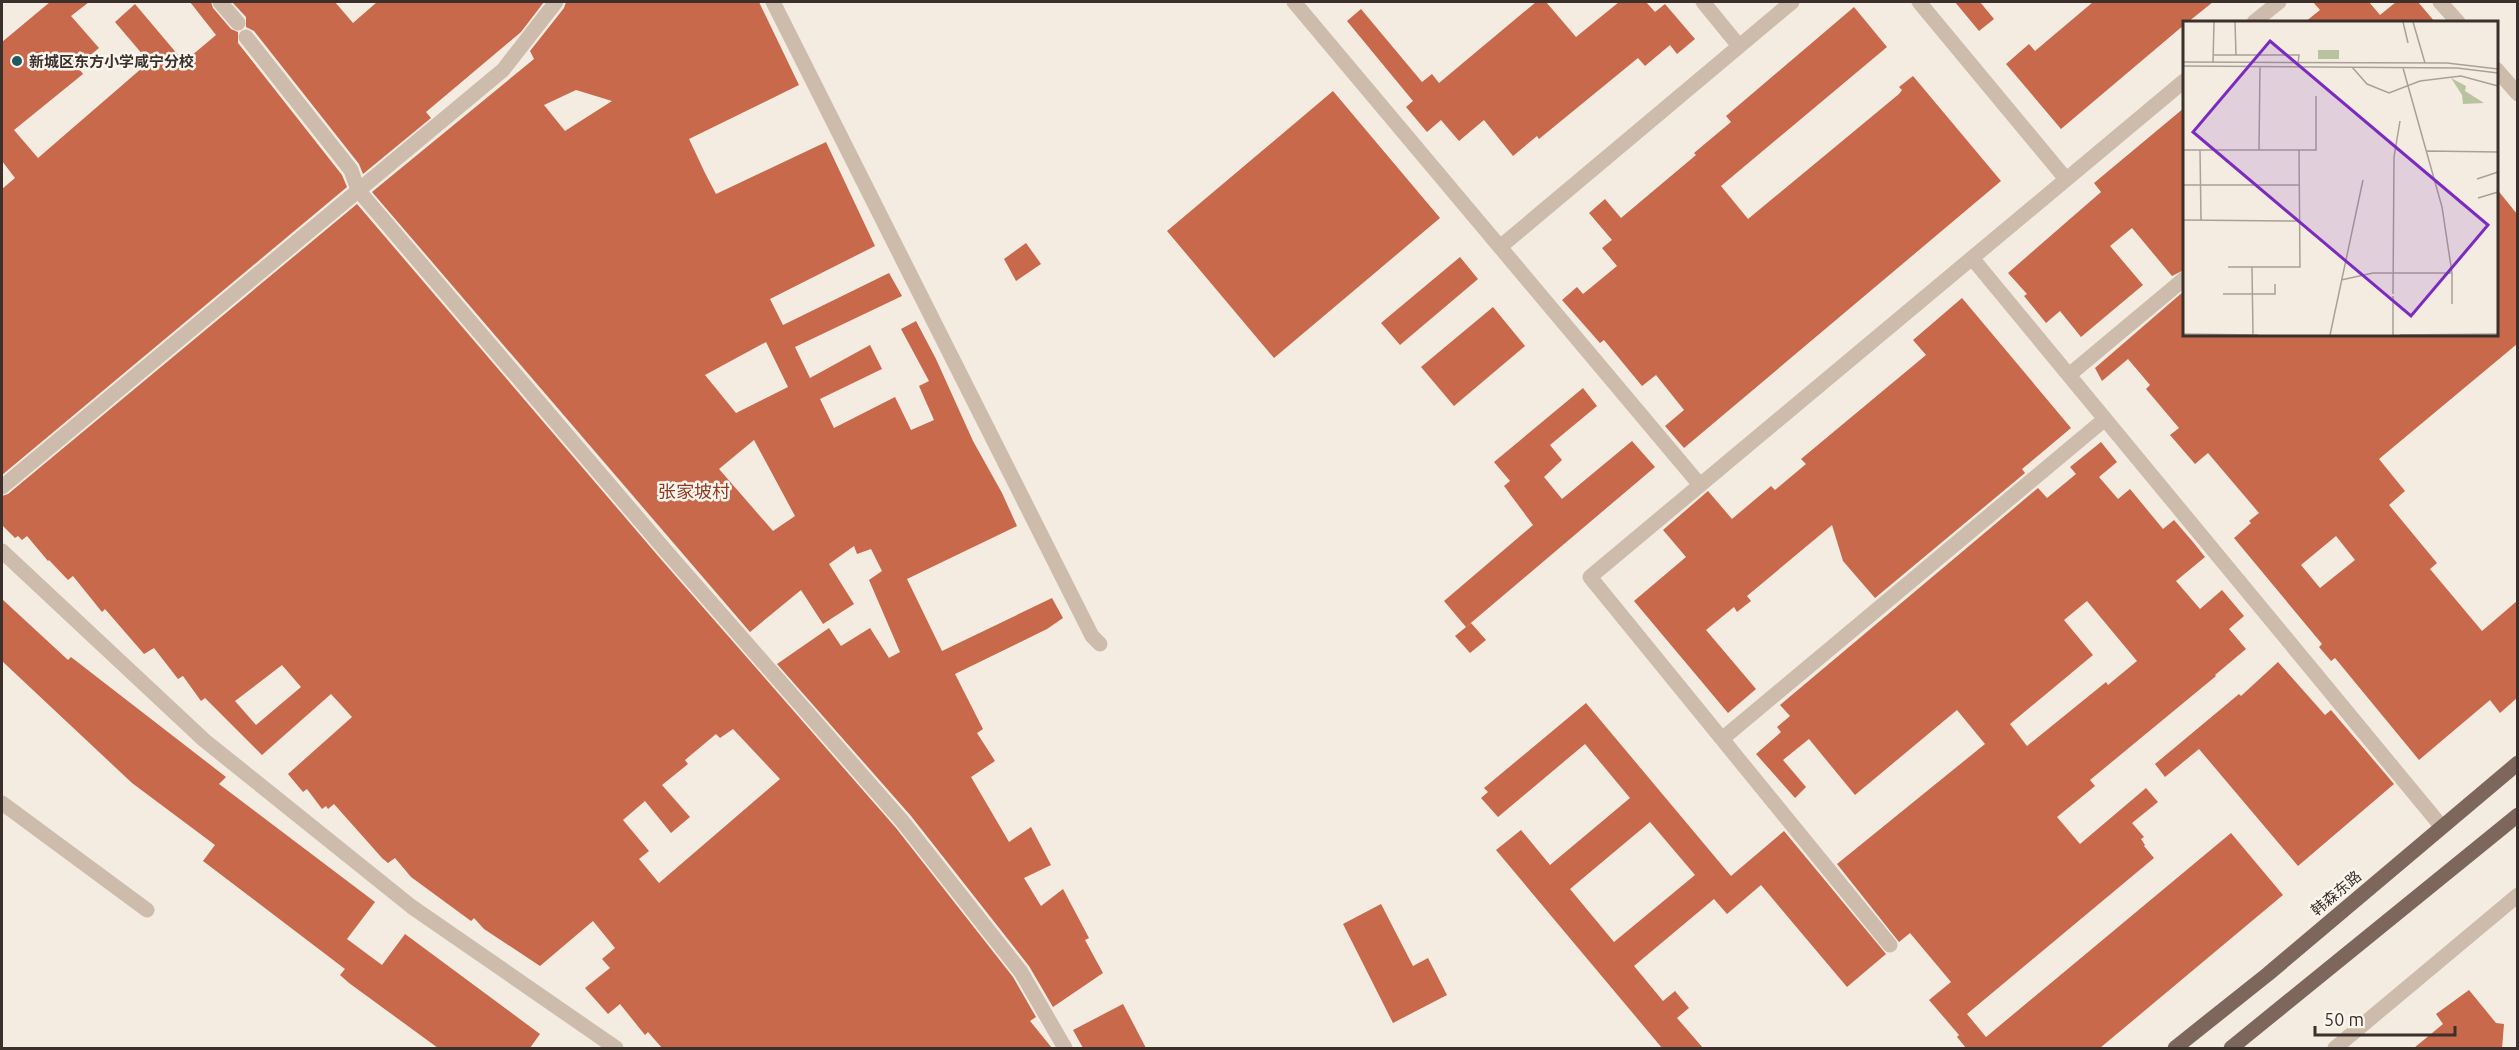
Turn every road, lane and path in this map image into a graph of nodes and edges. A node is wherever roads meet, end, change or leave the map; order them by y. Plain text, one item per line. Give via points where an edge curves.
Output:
1 (220, 2) edge
2 (556, 2) edge
3 (773, 2) edge
4 (1703, 2) edge
5 (1792, 2) edge
6 (1919, 2) edge
7 (2279, 2) edge
8 (2440, 2) edge
9 (1300, 3) edge
10 (2255, 21) edge
11 (2457, 21) edge
12 (238, 23) dead end
13 (246, 37) dead end
14 (1739, 46) junction
15 (2498, 71) edge
16 (2183, 82) edge
17 (2517, 94) edge
18 (2066, 179) junction
19 (358, 190) junction
20 (1500, 247) junction
21 (1972, 258) junction
22 (2183, 280) edge
23 (2069, 375) junction
24 (2105, 419) junction
25 (1700, 485) junction
26 (2, 487) edge
27 (2, 551) edge
28 (1100, 644) dead end
29 (1722, 739) junction
30 (2517, 763) edge
31 (2, 803) edge
32 (2517, 814) edge
33 (2442, 826) junction
34 (2517, 895) edge
35 (147, 910) dead end
36 (1890, 945) dead end
37 (2182, 1046) edge
38 (616, 1048) edge
39 (1065, 1048) edge
40 (2231, 1048) edge
41 (2335, 1048) edge

1 - 12 street
2 - 19 street via 503,70
3 - 28 street
4 - 14 street
5 - 14 street
6 - 18 street
7 - 10 street
8 - 11 street
9 - 20 street
13 - 19 street via 351,170
14 - 20 street
15 - 17 street
16 - 18 street
18 - 21 street
19 - 26 street
19 - 39 street via 903,822 1021,972
20 - 25 street
21 - 23 street
21 - 25 street
22 - 23 street
23 - 24 street
24 - 29 street
24 - 33 street
25 - 29 street via 1590,577
27 - 38 street via 204,740 412,907
29 - 36 street
30 - 33 main road, 韩森东路
31 - 35 street
32 - 40 main road
33 - 37 main road, 韩森东路
34 - 41 street

